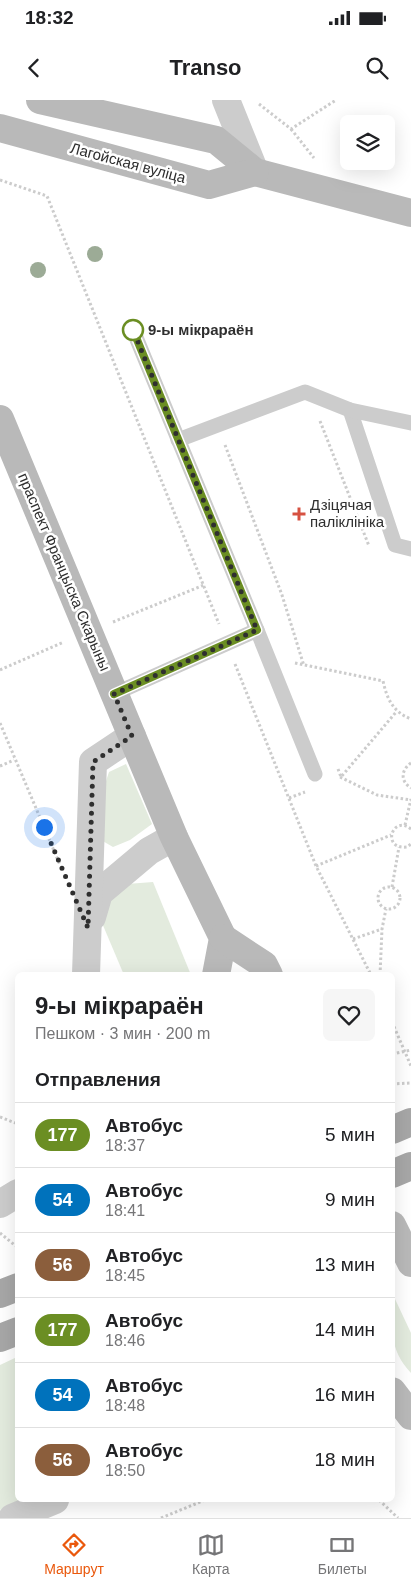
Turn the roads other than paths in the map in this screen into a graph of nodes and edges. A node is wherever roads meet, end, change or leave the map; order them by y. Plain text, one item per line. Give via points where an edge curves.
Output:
1 (40, 100) edge
2 (226, 100) edge
3 (0, 128) edge
4 (255, 172) junction
5 (411, 212) edge
6 (133, 330) dead end
7 (350, 410) junction
8 (0, 419) edge
9 (411, 423) edge
10 (178, 440) junction
11 (411, 549) edge
12 (257, 630) junction
13 (114, 694) junction
14 (132, 736) junction
15 (314, 774) dead end
16 (174, 838) junction
17 (88, 928) junction
18 (222, 938) junction
19 (86, 972) edge
20 (216, 972) edge
21 (268, 972) edge
22 (411, 1122) edge
23 (395, 1129) edge
24 (411, 1166) edge
25 (395, 1173) edge
26 (15, 1195) edge
27 (0, 1204) edge
28 (395, 1231) edge
29 (411, 1263) edge
30 (15, 1288) edge
31 (0, 1294) edge
32 (15, 1332) edge
33 (0, 1338) edge
34 (395, 1395) edge
35 (411, 1416) edge
36 (50, 1502) edge
37 (12, 1518) edge

1 - 4 main road via 216,140
2 - 4 street
3 - 4 main road, Лагойская вуліца via 209,185
4 - 5 main road
6 - 10 lane
7 - 9 lane
7 - 10 lane via 305,392
7 - 11 lane via 395,545
8 - 13 main road, праспект Францыска Скарыны
10 - 12 lane
12 - 13 lane
12 - 15 lane
13 - 14 main road, праспект Францыска Скарыны
14 - 16 main road, праспект Францыска Скарыны
14 - 17 street via 93,762
16 - 17 street via 149,851 99,893
16 - 18 main road, праспект Францыска Скарыны
17 - 19 street
18 - 20 main road
18 - 21 main road via 264,965
22 - 23 main road
24 - 25 main road
26 - 27 street
28 - 29 main road
30 - 31 main road
32 - 33 main road
34 - 35 main road
36 - 37 street

